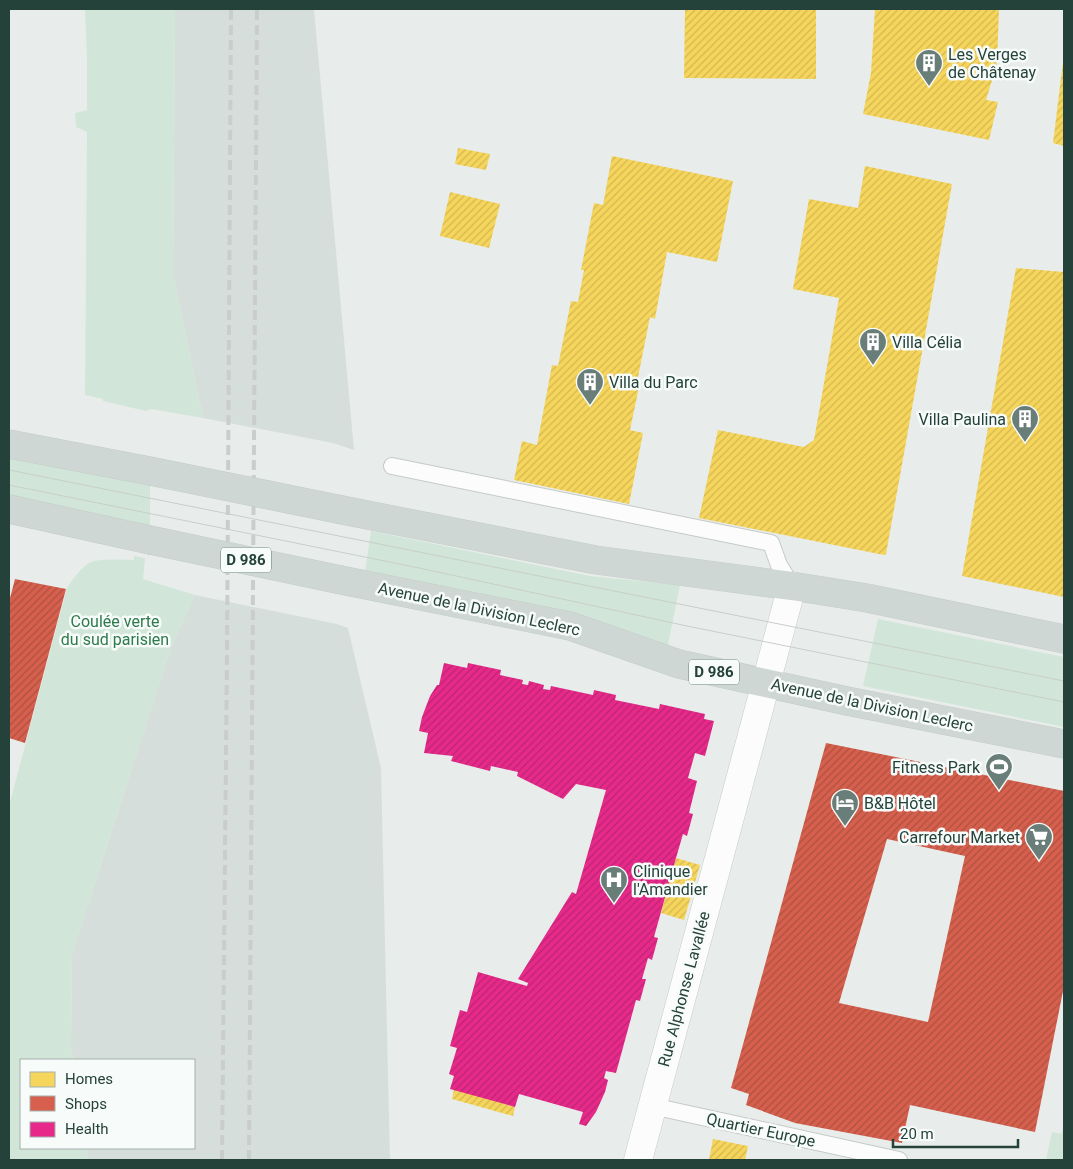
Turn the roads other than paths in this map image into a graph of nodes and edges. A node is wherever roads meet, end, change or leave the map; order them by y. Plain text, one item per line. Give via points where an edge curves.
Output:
1 (9, 444) edge
2 (392, 466) dead end
3 (10, 512) edge
4 (792, 586) junction
5 (1064, 639) edge
6 (766, 683) junction
7 (1064, 744) edge
8 (652, 1106) junction
9 (638, 1160) edge
10 (899, 1160) edge

1 - 4 main road, bridge via 596,560
2 - 4 lane via 771,543
3 - 6 main road, Avenue de la Division Leclerc / D 986, bridge via 570,626 679,664
4 - 5 main road via 867,598
4 - 6 street, Rue Alphonse Lavallée
6 - 7 main road, Avenue de la Division Leclerc / D 986
6 - 8 street, Rue Alphonse Lavallée
8 - 9 street, Rue Alphonse Lavallée
8 - 10 lane, Quartier Europe

